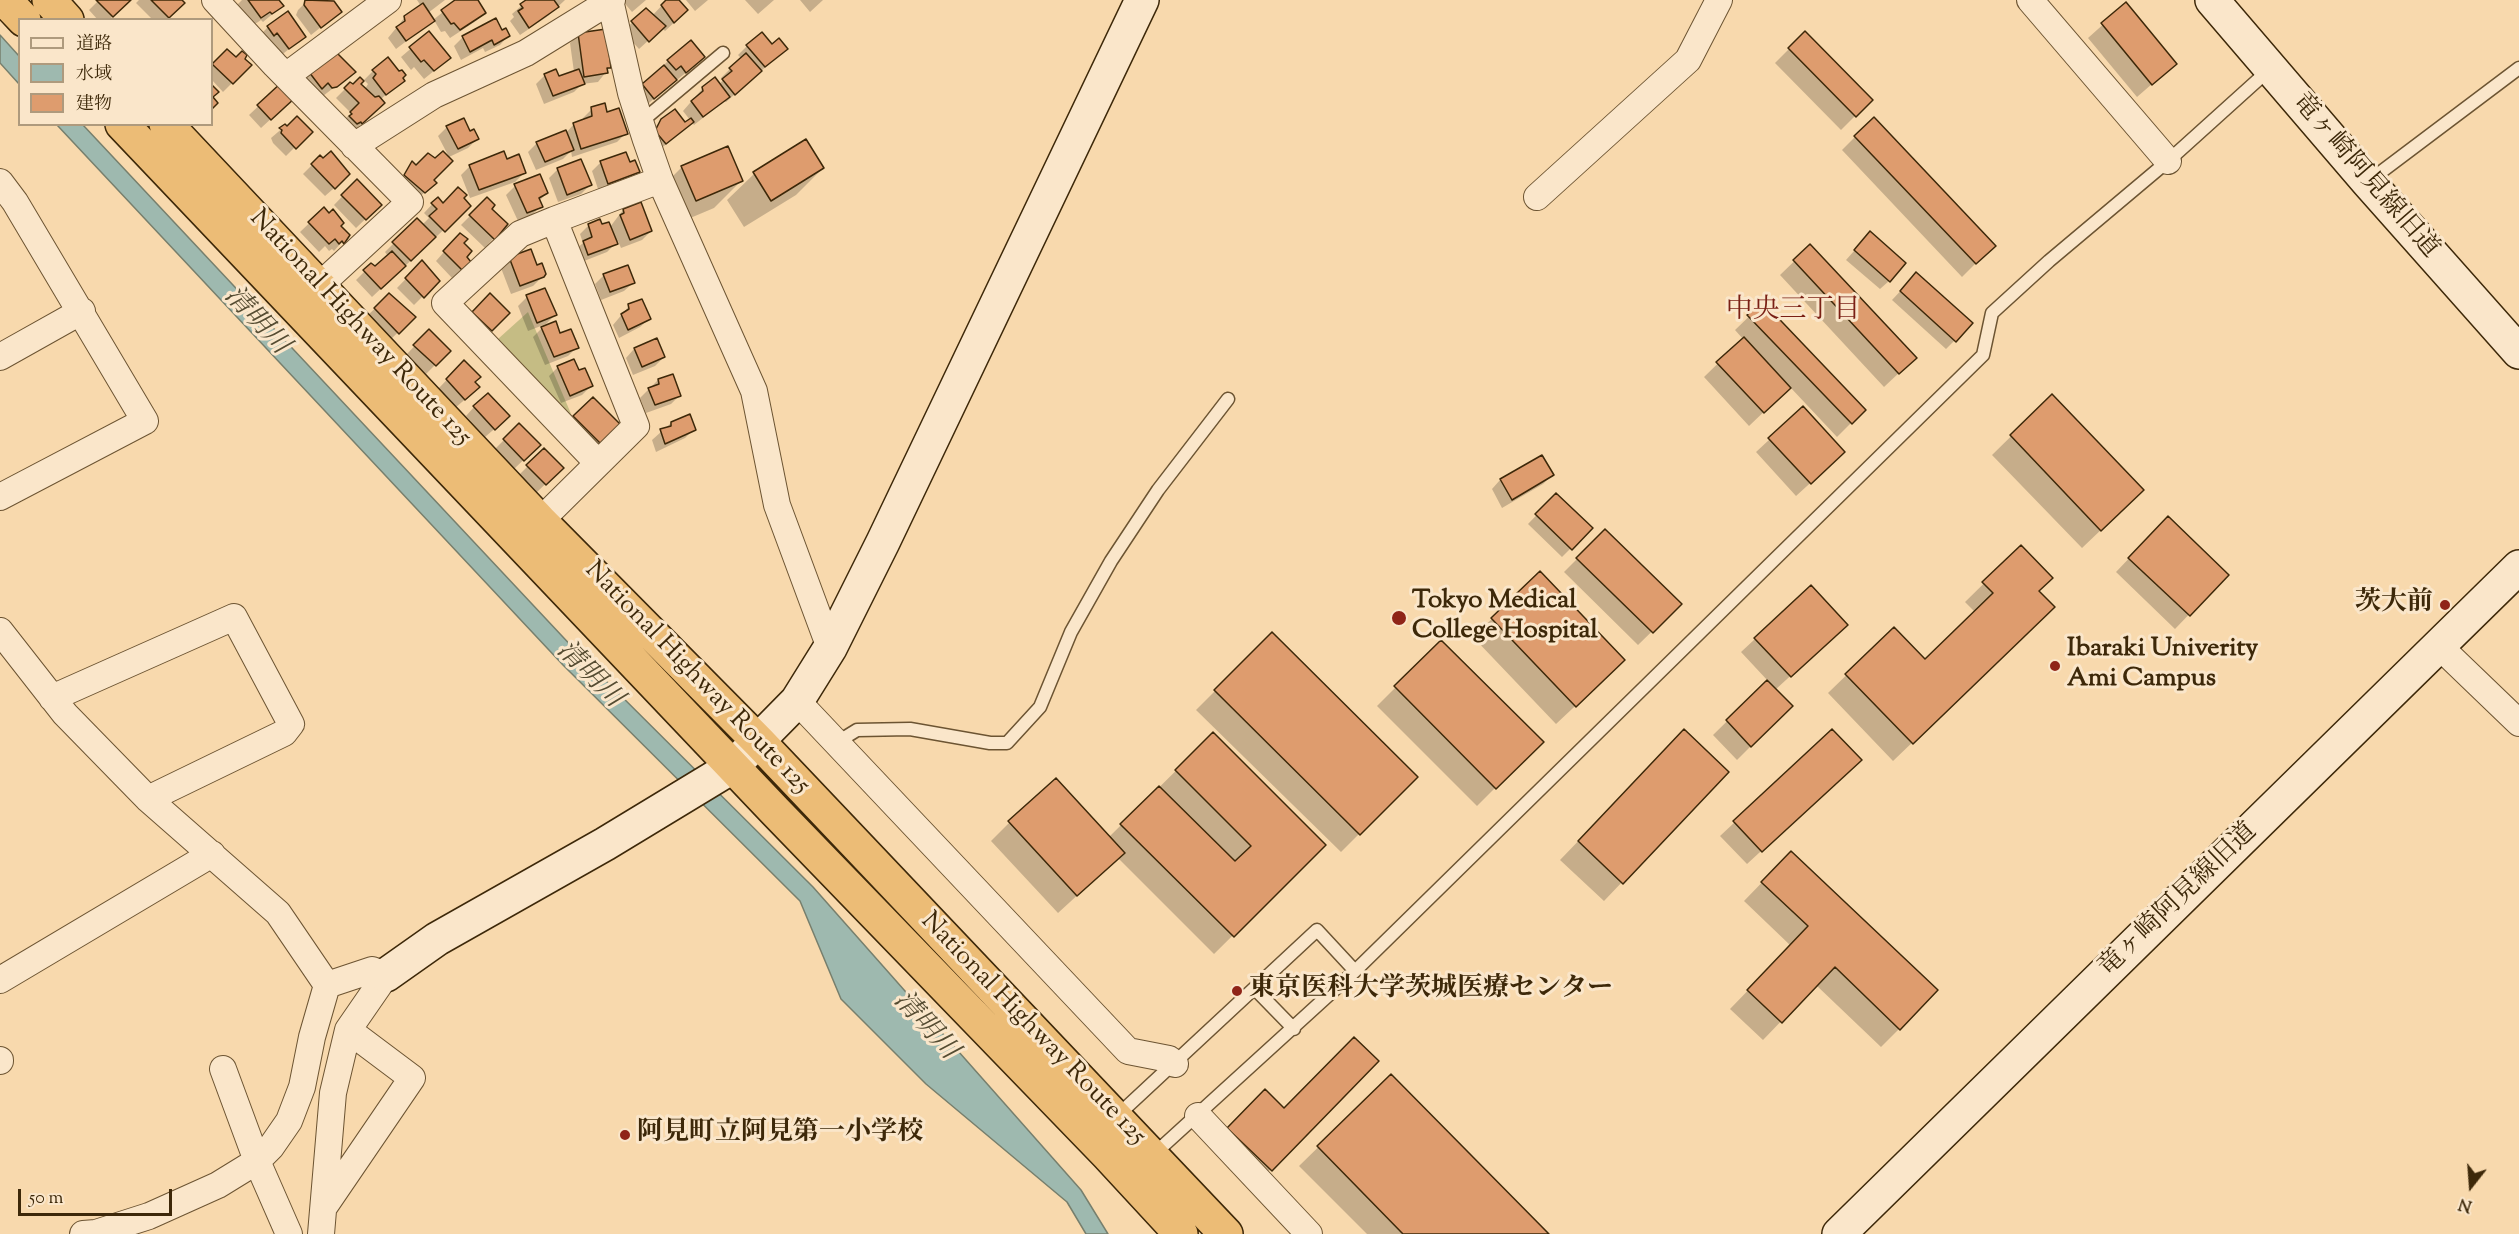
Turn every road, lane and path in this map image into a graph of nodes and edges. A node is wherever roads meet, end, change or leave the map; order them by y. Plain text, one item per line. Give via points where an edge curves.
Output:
1 (5, 0) edge
2 (49, 0) edge
3 (216, 0) edge
4 (388, 0) edge
5 (611, 0) edge
6 (1142, 0) edge
7 (1719, 0) edge
8 (2030, 0) edge
9 (2212, 0) edge
10 (22, 18) edge
11 (65, 18) edge
12 (723, 53) dead end
13 (2519, 68) edge
14 (2270, 69) junction
15 (286, 76) junction
16 (641, 122) junction
17 (124, 126) edge
18 (168, 126) edge
19 (354, 146) junction
20 (2168, 161) junction
21 (660, 180) junction
22 (0, 182) edge
23 (2368, 182) junction
24 (1537, 197) dead end
25 (8, 207) edge
26 (554, 220) junction
27 (319, 286) junction
28 (82, 311) junction
29 (2519, 352) edge
30 (0, 357) edge
31 (1228, 399) dead end
32 (598, 463) junction
33 (0, 497) edge
34 (540, 521) junction
35 (2519, 567) edge
36 (0, 631) edge
37 (2439, 645) junction
38 (830, 648) junction
39 (52, 698) junction
40 (797, 701) junction
41 (2519, 723) edge
42 (759, 742) junction
43 (836, 743) junction
44 (732, 767) junction
45 (148, 799) junction
46 (212, 854) junction
47 (1355, 971) junction
48 (386, 975) junction
49 (0, 980) edge
50 (327, 985) junction
51 (1255, 989) junction
52 (1294, 1029) junction
53 (348, 1030) junction
54 (1175, 1064) junction
55 (223, 1069) dead end
56 (1198, 1116) junction
57 (1116, 1118) junction
58 (1108, 1155) junction
59 (1152, 1156) junction
60 (256, 1161) junction
61 (323, 1209) junction
62 (83, 1234) edge
63 (289, 1234) edge
64 (321, 1234) edge
65 (1181, 1234) edge
66 (1226, 1234) edge
67 (1309, 1234) edge
68 (1839, 1234) edge

1 - 10 highway
2 - 11 highway
3 - 15 street
4 - 15 street
5 - 16 street
5 - 19 street via 526,53 434,95
6 - 38 street
7 - 24 street via 1688,60
8 - 20 street
9 - 14 street, 竜ヶ崎阿見線旧道
12 - 16 lane
13 - 23 lane
14 - 20 lane
14 - 23 street, 竜ヶ崎阿見線旧道
15 - 19 street
16 - 21 street
17 - 44 highway, National Highway Route 125
18 - 27 highway, National Highway Route 125
19 - 27 street via 410,202
20 - 47 lane via 1992,313 1983,355
21 - 26 street
21 - 38 street via 754,391 777,505
22 - 25 street
23 - 29 street, 竜ヶ崎阿見線旧道
25 - 28 street
26 - 32 street via 636,426
26 - 32 street via 520,234 445,303
27 - 34 highway, National Highway Route 125
28 - 30 street
28 - 33 street via 145,421
31 - 43 lane via 1158,490 1111,561 1071,632 1040,707 1006,743 889,729 857,730
32 - 34 street
34 - 42 highway, National Highway Route 125
35 - 37 street, 竜ヶ崎阿見線旧道
36 - 39 street
37 - 41 street
37 - 68 street, 竜ヶ崎阿見線旧道
38 - 40 street
39 - 45 street
39 - 45 street via 234,617 291,724 285,733
40 - 42 street
40 - 43 street
42 - 44 street
42 - 57 highway, National Highway Route 125
43 - 54 street via 1128,1051 1169,1059
44 - 48 street via 437,939
44 - 58 highway, National Highway Route 125
45 - 46 street
46 - 49 street
46 - 50 street via 278,913
47 - 51 lane via 1317,930
47 - 52 lane
48 - 50 street via 372,970
48 - 53 street
50 - 60 street via 302,1087 289,1121
51 - 52 lane
51 - 54 lane
52 - 56 lane
53 - 61 street via 333,1093
53 - 61 street via 412,1078
54 - 57 lane
55 - 60 street
56 - 59 lane
56 - 67 street
57 - 58 lane
57 - 59 highway, National Highway Route 125
58 - 59 lane
58 - 65 highway, National Highway Route 125
59 - 66 highway, National Highway Route 125
60 - 62 street via 218,1185 149,1216
60 - 63 street
61 - 64 street

